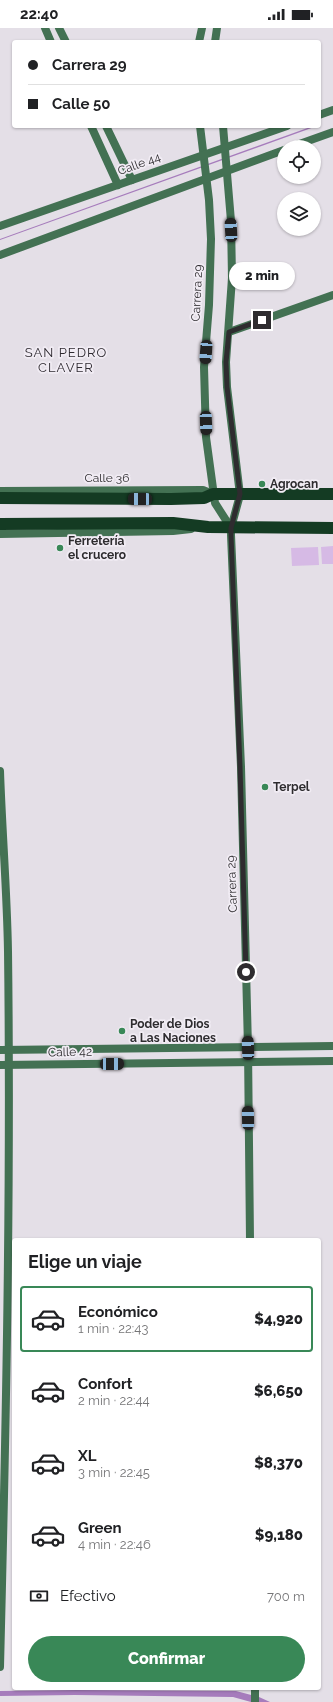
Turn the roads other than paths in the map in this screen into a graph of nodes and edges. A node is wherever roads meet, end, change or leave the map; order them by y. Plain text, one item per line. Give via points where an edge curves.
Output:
1 (45, 28) edge
2 (59, 28) edge
3 (202, 28) edge
4 (217, 28) edge
5 (50, 40) edge
6 (65, 40) edge
7 (199, 40) edge
8 (215, 40) edge
9 (333, 110) edge
10 (321, 114) edge
11 (92, 128) edge
12 (107, 128) edge
13 (200, 128) edge
14 (223, 128) edge
15 (282, 128) edge
16 (333, 132) edge
17 (311, 140) edge
18 (225, 149) junction
19 (277, 152) edge
20 (203, 156) junction
21 (125, 166) junction
22 (227, 169) junction
23 (112, 172) junction
24 (206, 177) junction
25 (132, 180) junction
26 (118, 185) junction
27 (0, 226) edge
28 (0, 254) edge
29 (333, 295) edge
30 (229, 332) junction
31 (213, 494) junction
32 (240, 494) junction
33 (333, 494) edge
34 (3, 495) edge
35 (0, 524) edge
36 (39, 528) junction
37 (231, 528) junction
38 (333, 528) edge
39 (0, 534) edge
40 (0, 771) edge
41 (333, 1046) edge
42 (248, 1048) junction
43 (4, 1050) edge
44 (333, 1061) edge
45 (248, 1062) junction
46 (4, 1065) edge
47 (250, 1238) edge
48 (0, 1667) edge
49 (255, 1690) edge
50 (255, 1702) edge

1 - 5 street
2 - 6 street
3 - 7 street
4 - 8 street
9 - 10 street
11 - 23 street
12 - 21 street
13 - 20 street, Carrera 29
14 - 18 street, Carrera 29
15 - 18 street, Calle 44
16 - 17 street
18 - 20 street, Calle 44
18 - 22 street, Carrera 29
19 - 22 street
20 - 24 street, Carrera 29
20 - 25 street, Calle 44
21 - 23 street via 120,173
21 - 25 street
22 - 24 street
22 - 30 street, Carrera 29 via 232,278
23 - 26 street
24 - 28 street
24 - 31 street, Carrera 29 via 211,220 211,258 204,367 206,437
25 - 26 street, Calle 44
26 - 27 street, Calle 44
29 - 30 street
30 - 32 street, Carrera 29 via 227,387
31 - 32 highway
31 - 34 highway via 204,498 171,499
31 - 37 street, Carrera 29 via 214,503
32 - 33 highway
32 - 37 street, Carrera 29
35 - 36 highway
36 - 37 highway via 173,523
36 - 39 street
37 - 38 highway
37 - 42 street, Carrera 29
40 - 43 street via 8,948
41 - 42 street, Calle 42
42 - 43 street, Calle 42
42 - 45 street, Carrera 29
43 - 46 street
44 - 45 street, Calle 42
45 - 46 street, Calle 42
45 - 47 street, Carrera 29
46 - 48 street via 5,1469
49 - 50 street

